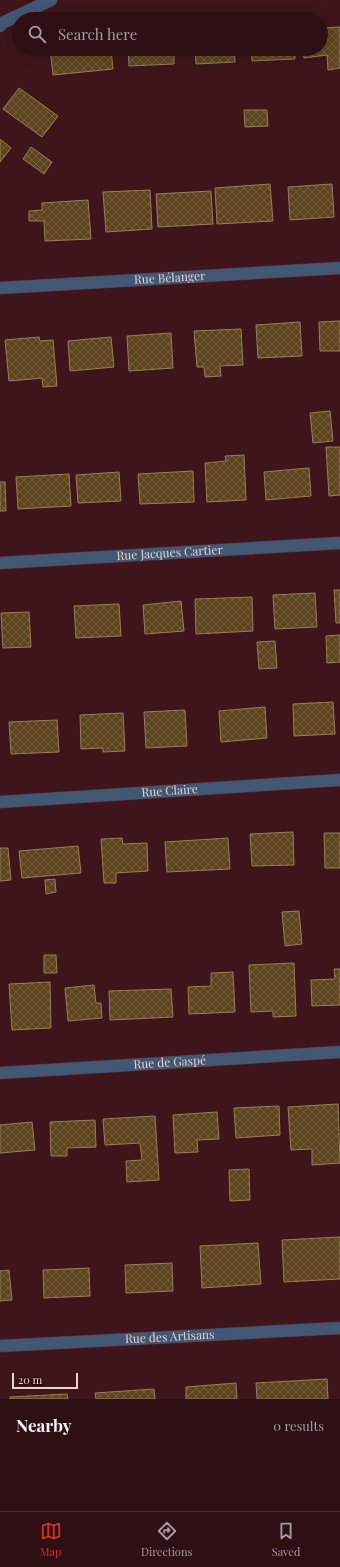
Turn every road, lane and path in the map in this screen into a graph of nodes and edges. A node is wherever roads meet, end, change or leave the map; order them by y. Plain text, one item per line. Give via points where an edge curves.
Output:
1 (51, 0) edge
2 (25, 12) edge
3 (12, 18) edge
4 (0, 26) edge
5 (340, 268) edge
6 (0, 288) edge
7 (340, 543) edge
8 (0, 563) edge
9 (340, 780) edge
10 (0, 802) edge
11 (340, 1052) edge
12 (0, 1073) edge
13 (340, 1328) edge
14 (0, 1346) edge

1 - 2 street
3 - 4 street
5 - 6 street, Rue Bélanger
7 - 8 street, Rue Jacques Cartier
9 - 10 street, Rue Claire
11 - 12 street, Rue de Gaspé
13 - 14 street, Rue des Artisans

